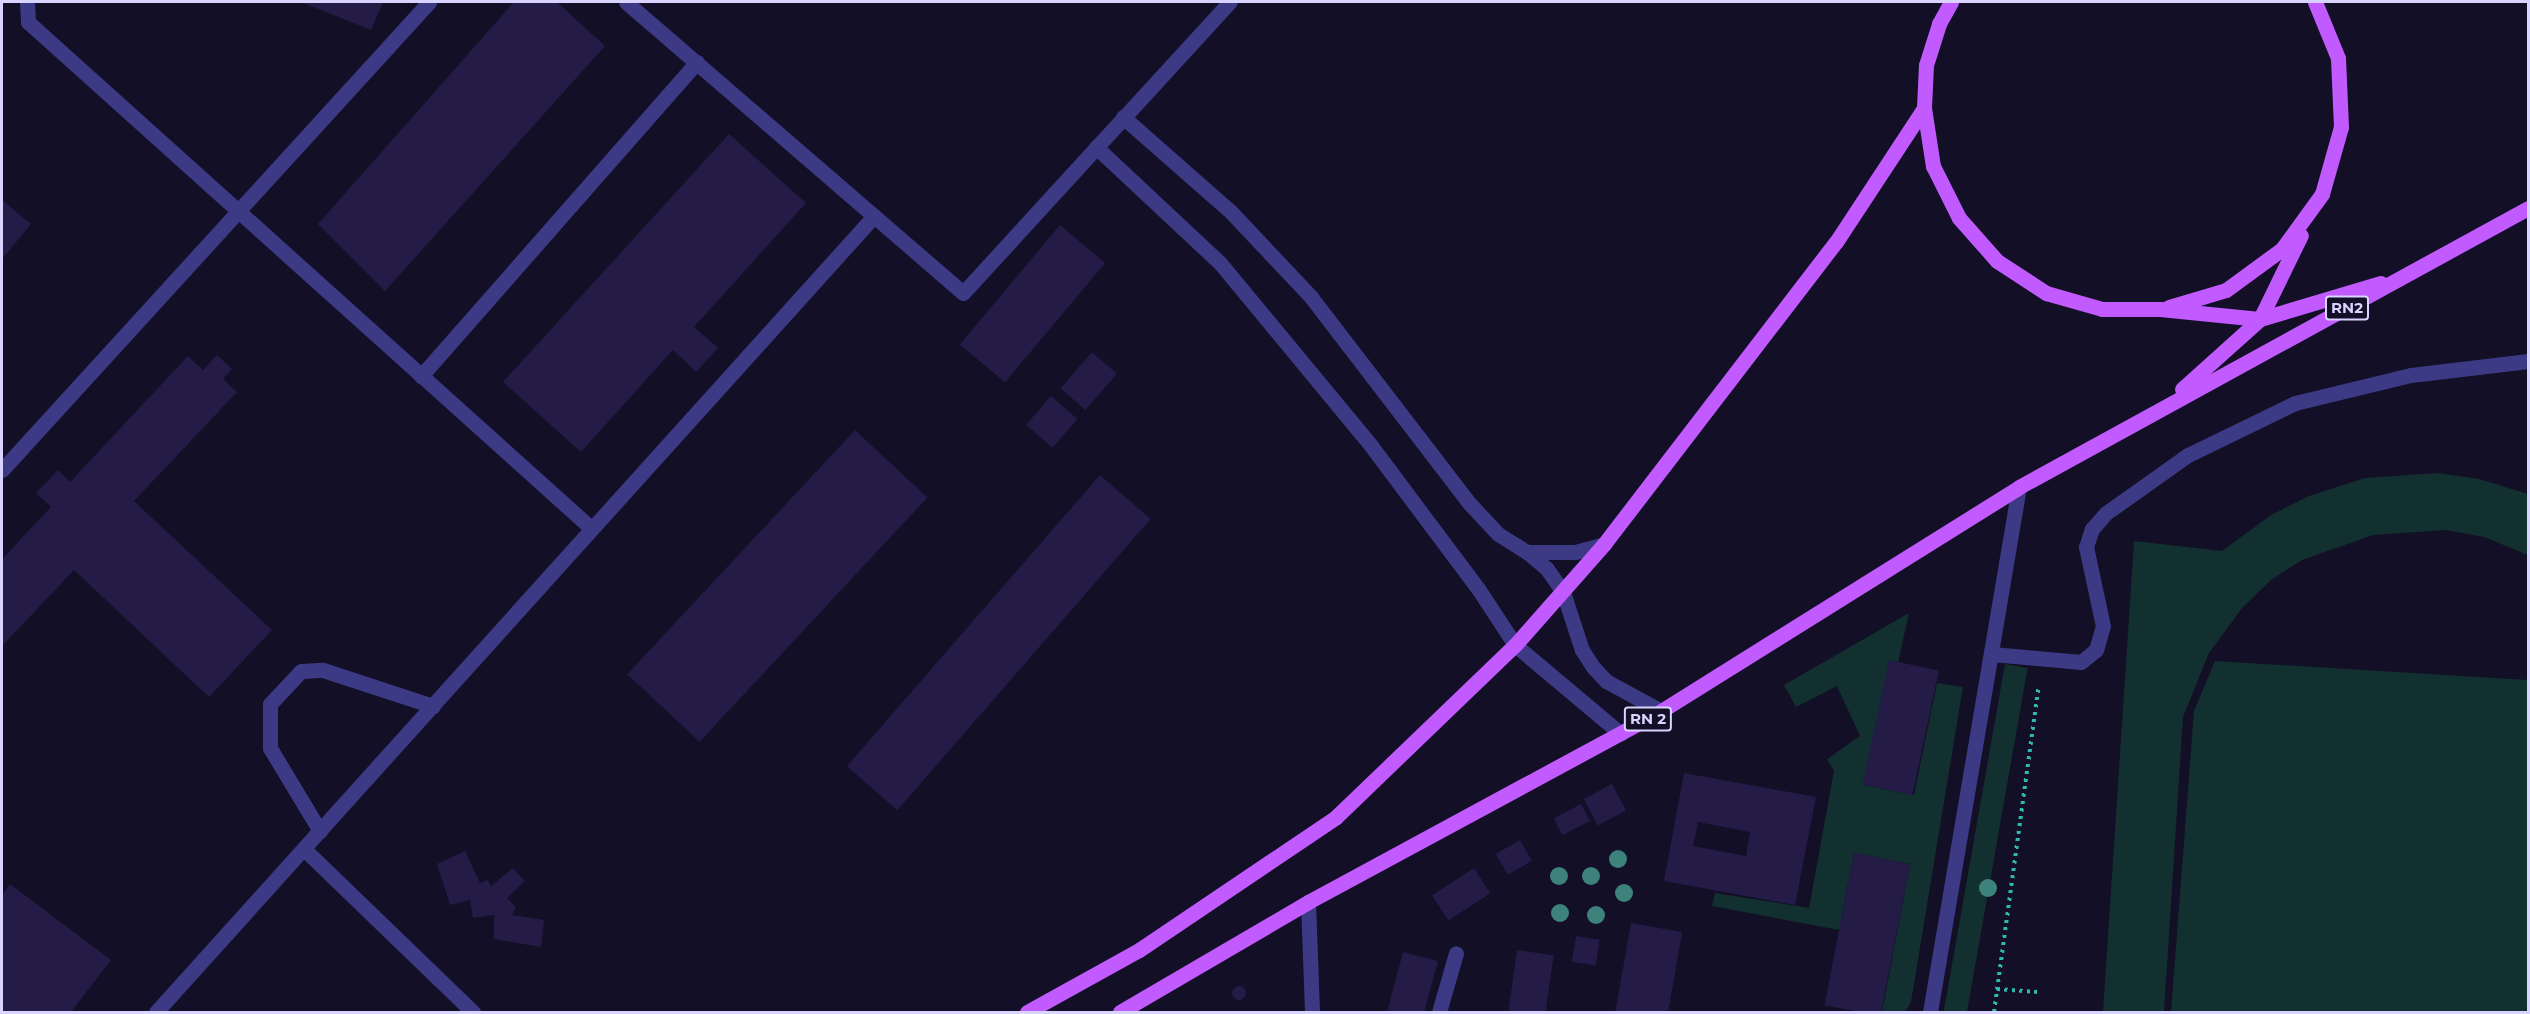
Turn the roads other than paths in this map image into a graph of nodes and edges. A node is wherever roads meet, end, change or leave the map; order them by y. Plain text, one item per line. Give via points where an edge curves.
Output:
1 (27, 2) edge
2 (429, 2) edge
3 (626, 2) edge
4 (1230, 2) edge
5 (1951, 2) edge
6 (2315, 2) edge
7 (697, 62) junction
8 (1924, 108) junction
9 (1123, 117) junction
10 (1096, 147) junction
11 (2322, 194) junction
12 (2529, 208) edge
13 (239, 209) junction
14 (874, 216) junction
15 (2412, 273) junction
16 (2160, 309) junction
17 (2260, 319) junction
18 (2529, 361) edge
19 (421, 376) junction
20 (2164, 405) junction
21 (2, 470) edge
22 (2019, 487) junction
23 (592, 529) junction
24 (1604, 544) junction
25 (1527, 552) junction
26 (1563, 592) junction
27 (1515, 645) junction
28 (1992, 654) junction
29 (433, 706) junction
30 (1661, 711) junction
31 (1621, 734) junction
32 (320, 831) junction
33 (304, 849) junction
34 (1308, 902) junction
35 (1456, 952) dead end
36 (156, 1012) edge
37 (472, 1012) edge
38 (1027, 1012) edge
39 (1120, 1012) edge
40 (1312, 1012) edge
41 (1439, 1012) edge
42 (1930, 1012) edge

1 - 13 lane via 28,22
2 - 13 lane
3 - 7 lane
4 - 9 lane
5 - 8 main road via 1939,24 1926,65
6 - 11 main road via 2338,58 2341,127
7 - 14 lane
7 - 19 lane
8 - 16 main road via 1934,166 1959,218 1997,261 2046,293 2102,309
8 - 24 main road via 1836,242
9 - 10 lane
9 - 25 lane via 1231,212 1311,297 1482,518 1498,534
10 - 14 lane via 963,292
10 - 27 lane via 1220,263 1372,447 1479,590
11 - 16 main road via 2282,249 2226,290
11 - 17 main road, RN2
12 - 15 main road, RN2
13 - 19 lane
13 - 21 lane
14 - 23 lane
15 - 17 main road, RN2
15 - 20 main road, RN2
16 - 17 main road, RN2
17 - 20 main road, RN2
18 - 28 lane via 2411,375 2295,403 2188,455 2106,513 2092,529 2086,547 2103,626 2096,650 2081,662
19 - 23 lane
20 - 22 main road, RN 2
22 - 28 lane
22 - 30 main road, RN 2
23 - 29 lane
24 - 25 lane via 1575,552
24 - 26 main road
25 - 26 lane via 1547,569
26 - 27 main road
26 - 30 lane via 1582,650 1593,667 1606,681
27 - 31 lane
27 - 38 main road via 1335,817 1139,950
28 - 42 lane
29 - 32 lane
29 - 32 lane via 323,670 301,671 270,704 270,748
30 - 31 main road, RN 2
31 - 34 main road, RN 2
32 - 33 lane
33 - 36 lane
33 - 37 lane
34 - 39 main road, RN 2
34 - 40 lane
35 - 41 lane

